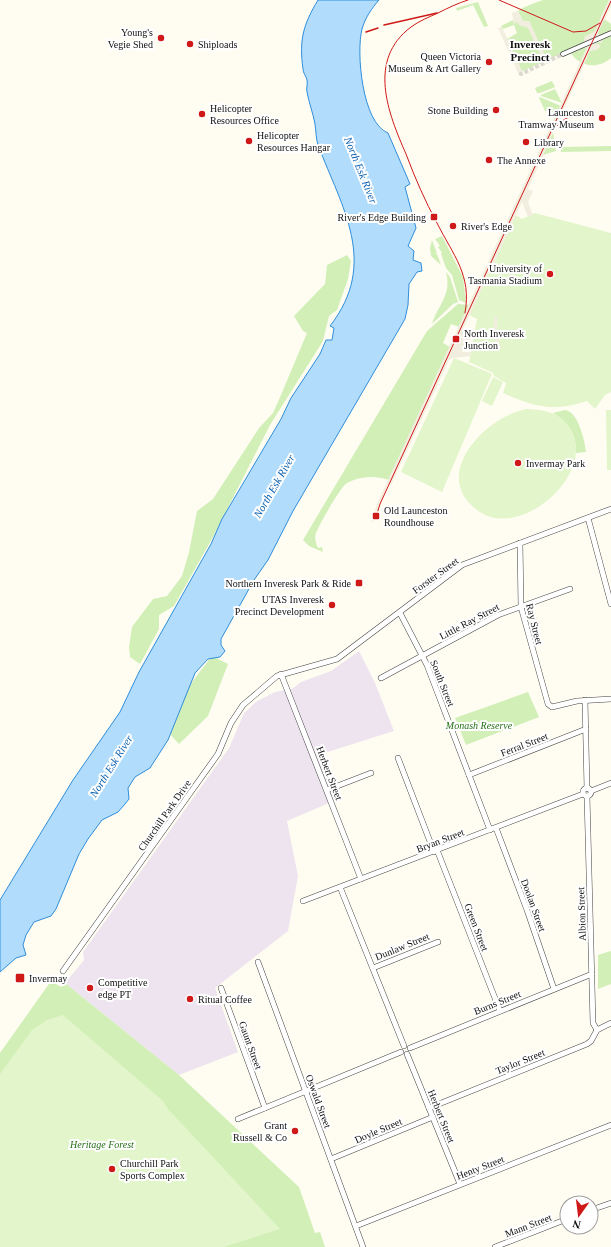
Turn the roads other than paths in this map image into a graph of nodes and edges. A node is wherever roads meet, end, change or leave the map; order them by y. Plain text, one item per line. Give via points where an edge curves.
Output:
1 (611, 33) edge
2 (563, 54) tunnel mouth
3 (611, 509) edge
4 (588, 518) junction
5 (520, 543) junction
6 (570, 589) dead end
7 (611, 604) edge
8 (521, 607) junction
9 (400, 613) junction
10 (422, 656) junction
11 (281, 674) junction
12 (381, 678) dead end
13 (611, 699) edge
14 (585, 700) junction
15 (586, 729) junction
16 (398, 758) dead end
17 (371, 773) dead end
18 (469, 775) junction
19 (611, 783) edge
20 (327, 790) junction
21 (589, 790) junction
22 (585, 795) junction
23 (496, 828) junction
24 (490, 830) junction
25 (436, 851) junction
26 (361, 879) junction
27 (340, 887) junction
28 (303, 900) dead end
29 (438, 942) dead end
30 (258, 962) dead end
31 (373, 968) junction
32 (63, 971) dead end
33 (592, 974) junction
34 (221, 988) dead end
35 (554, 989) junction
36 (500, 1010) junction
37 (611, 1023) edge
38 (597, 1030) junction
39 (404, 1046) junction
40 (410, 1048) junction
41 (401, 1052) junction
42 (407, 1054) junction
43 (305, 1091) junction
44 (265, 1108) junction
45 (429, 1108) junction
46 (433, 1117) junction
47 (238, 1119) dead end
48 (611, 1125) edge
49 (331, 1159) junction
50 (460, 1184) junction
51 (611, 1203) edge
52 (599, 1207) edge
53 (559, 1222) edge
54 (356, 1226) junction
55 (363, 1247) edge
56 (495, 1247) edge

1 - 2 street
3 - 4 street, Forster Street
4 - 5 street, Forster Street
4 - 7 street
5 - 8 street, Ray Street
5 - 9 street, Forster Street via 462,566
6 - 8 street, Little Ray Street
8 - 10 street, Little Ray Street via 498,615
8 - 14 street, Ray Street via 549,706
9 - 10 street, South Street
9 - 11 street, Forster Street via 337,659 319,666
10 - 12 street, Little Ray Street
10 - 18 street, South Street
11 - 20 street, Herbert Street
11 - 32 street, Churchill Park Drive via 270,680 239,710 215,758
13 - 14 street
14 - 15 street
15 - 18 street, Ferral Street
15 - 21 street
16 - 25 street, Green Street
17 - 20 street
18 - 24 street, South Street
19 - 21 street
20 - 26 street, Herbert Street
21 - 22 street via 583,791
22 - 23 street, Bryan Street
22 - 33 street, Albion Street
23 - 24 street, Bryan Street
23 - 35 street, Doolan Street
24 - 25 street, Bryan Street
25 - 26 street, Bryan Street
25 - 36 street, Green Street
26 - 27 street, Bryan Street
27 - 28 street, Bryan Street
27 - 31 street
29 - 31 street, Dunlaw Street
30 - 43 street, Oswald Street
31 - 39 street
33 - 35 street, Burns Street
33 - 38 street, Albion Street via 593,1023
34 - 44 street, Gaunt Street
35 - 36 street, Burns Street
36 - 40 street, Burns Street
37 - 38 street, Taylor Street
38 - 45 street, Taylor Street via 587,1044
39 - 40 street
39 - 41 street
40 - 42 street
41 - 42 street
41 - 43 street
42 - 45 street, Herbert Street
43 - 44 street
43 - 49 street, Oswald Street
44 - 47 street
45 - 46 street, Herbert Street
46 - 49 street, Doyle Street
46 - 50 street, Herbert Street
48 - 50 street, Henty Street
49 - 54 street, Oswald Street
50 - 54 street, Henty Street
51 - 52 street
53 - 56 street, Mann Street
54 - 55 street, Oswald Street

